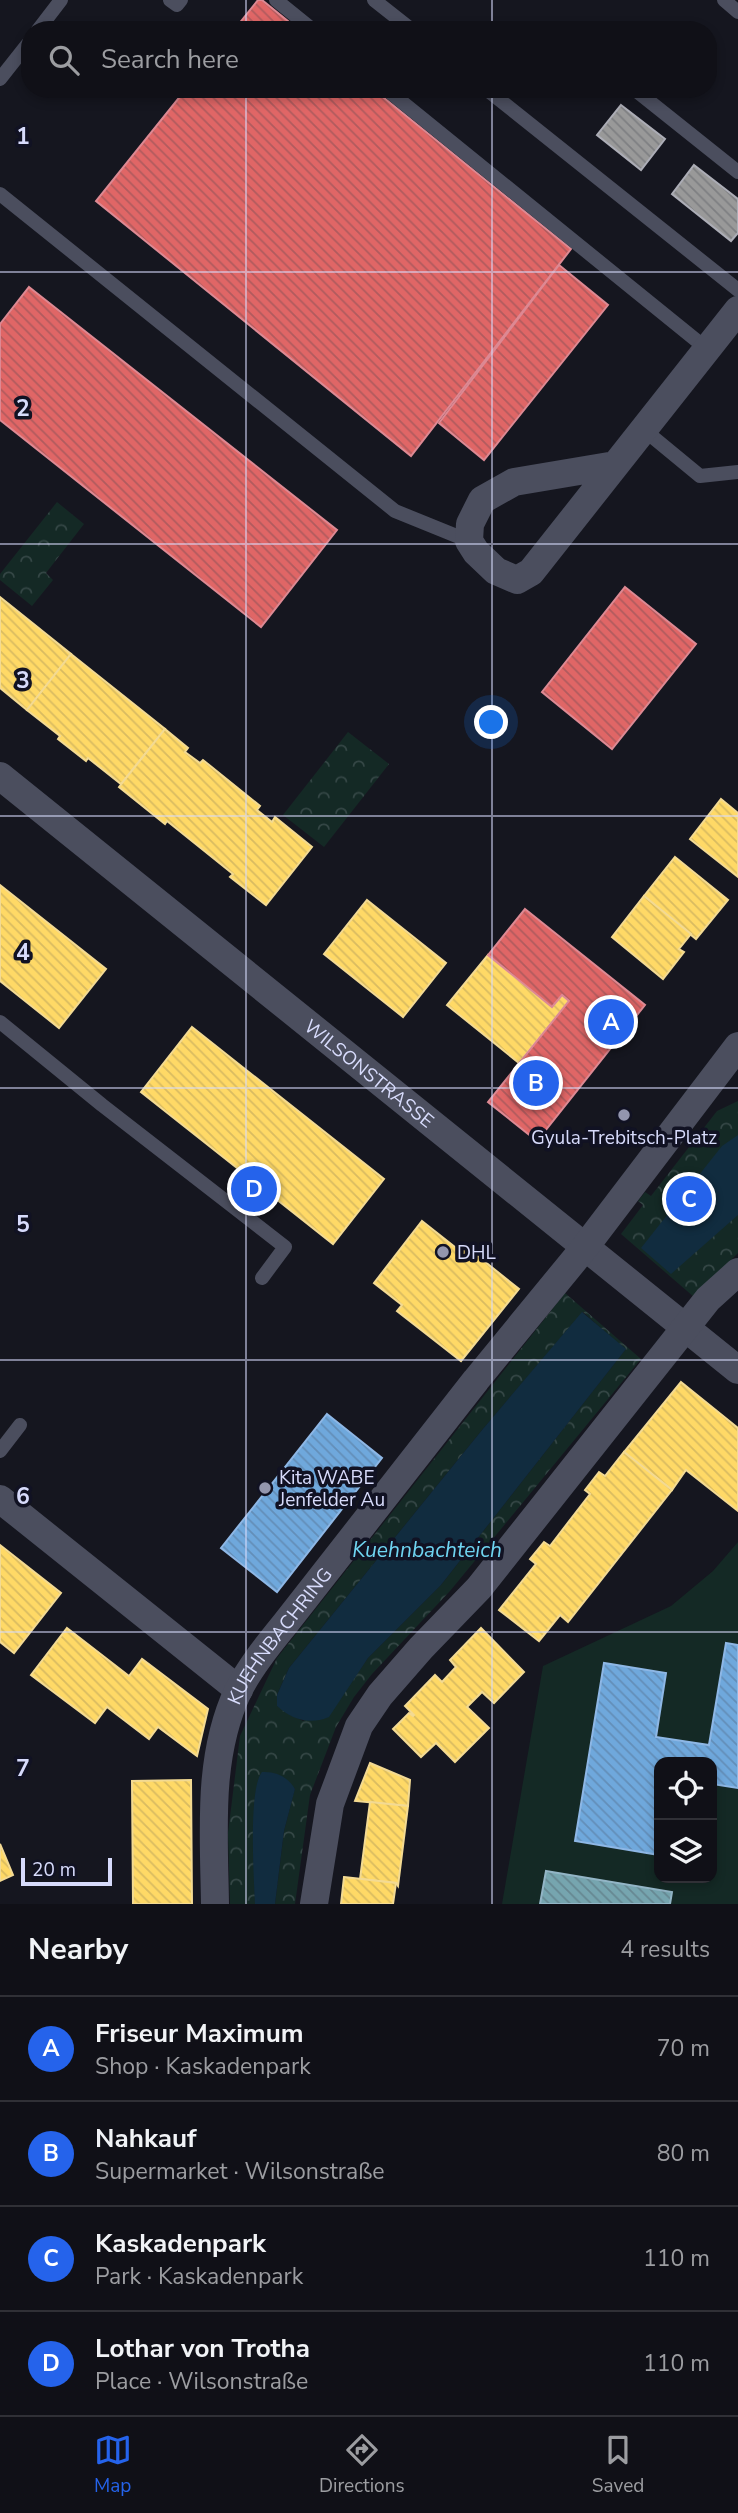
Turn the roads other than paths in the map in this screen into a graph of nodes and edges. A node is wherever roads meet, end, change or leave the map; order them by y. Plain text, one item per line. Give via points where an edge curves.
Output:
1 (61, 0) edge
2 (170, 0) edge
3 (181, 0) edge
4 (276, 0) edge
5 (374, 0) edge
6 (723, 0) edge
7 (738, 12) edge
8 (45, 21) edge
9 (302, 21) edge
10 (401, 21) edge
11 (21, 52) edge
12 (0, 79) edge
13 (397, 98) edge
14 (497, 98) edge
15 (645, 98) edge
16 (738, 172) edge
17 (0, 194) edge
18 (738, 290) edge
19 (738, 310) edge
20 (707, 349) junction
21 (643, 429) junction
22 (615, 465) junction
23 (738, 471) edge
24 (469, 541) junction
25 (0, 776) edge
26 (0, 1022) edge
27 (738, 1046) edge
28 (585, 1247) junction
29 (738, 1272) edge
30 (262, 1278) dead end
31 (686, 1328) junction
32 (738, 1370) edge
33 (20, 1424) dead end
34 (0, 1451) edge
35 (0, 1499) edge
36 (239, 1690) junction
37 (215, 1904) edge
38 (314, 1904) edge

1 - 8 lane
2 - 3 lane via 177,5
4 - 9 lane
5 - 10 lane
6 - 7 lane
11 - 12 lane
13 - 20 lane
14 - 18 lane
15 - 16 lane
17 - 24 lane via 395,511
19 - 20 street
20 - 21 street
21 - 22 street
21 - 23 lane via 700,476
22 - 24 street via 514,482 482,500 470,524
22 - 24 street via 531,572 517,580 496,571
25 - 28 street, WILSONSTRASSE
26 - 30 lane via 285,1247
27 - 28 street, KUEHNBACHRING
28 - 31 street, WILSONSTRASSE
28 - 36 street, KUEHNBACHRING via 285,1624
29 - 31 street via 708,1299
31 - 32 street, WILSONSTRASSE
31 - 38 street via 479,1588 380,1695 359,1726 330,1804
33 - 34 lane
35 - 36 street
36 - 37 street, KUEHNBACHRING via 226,1722 215,1780

